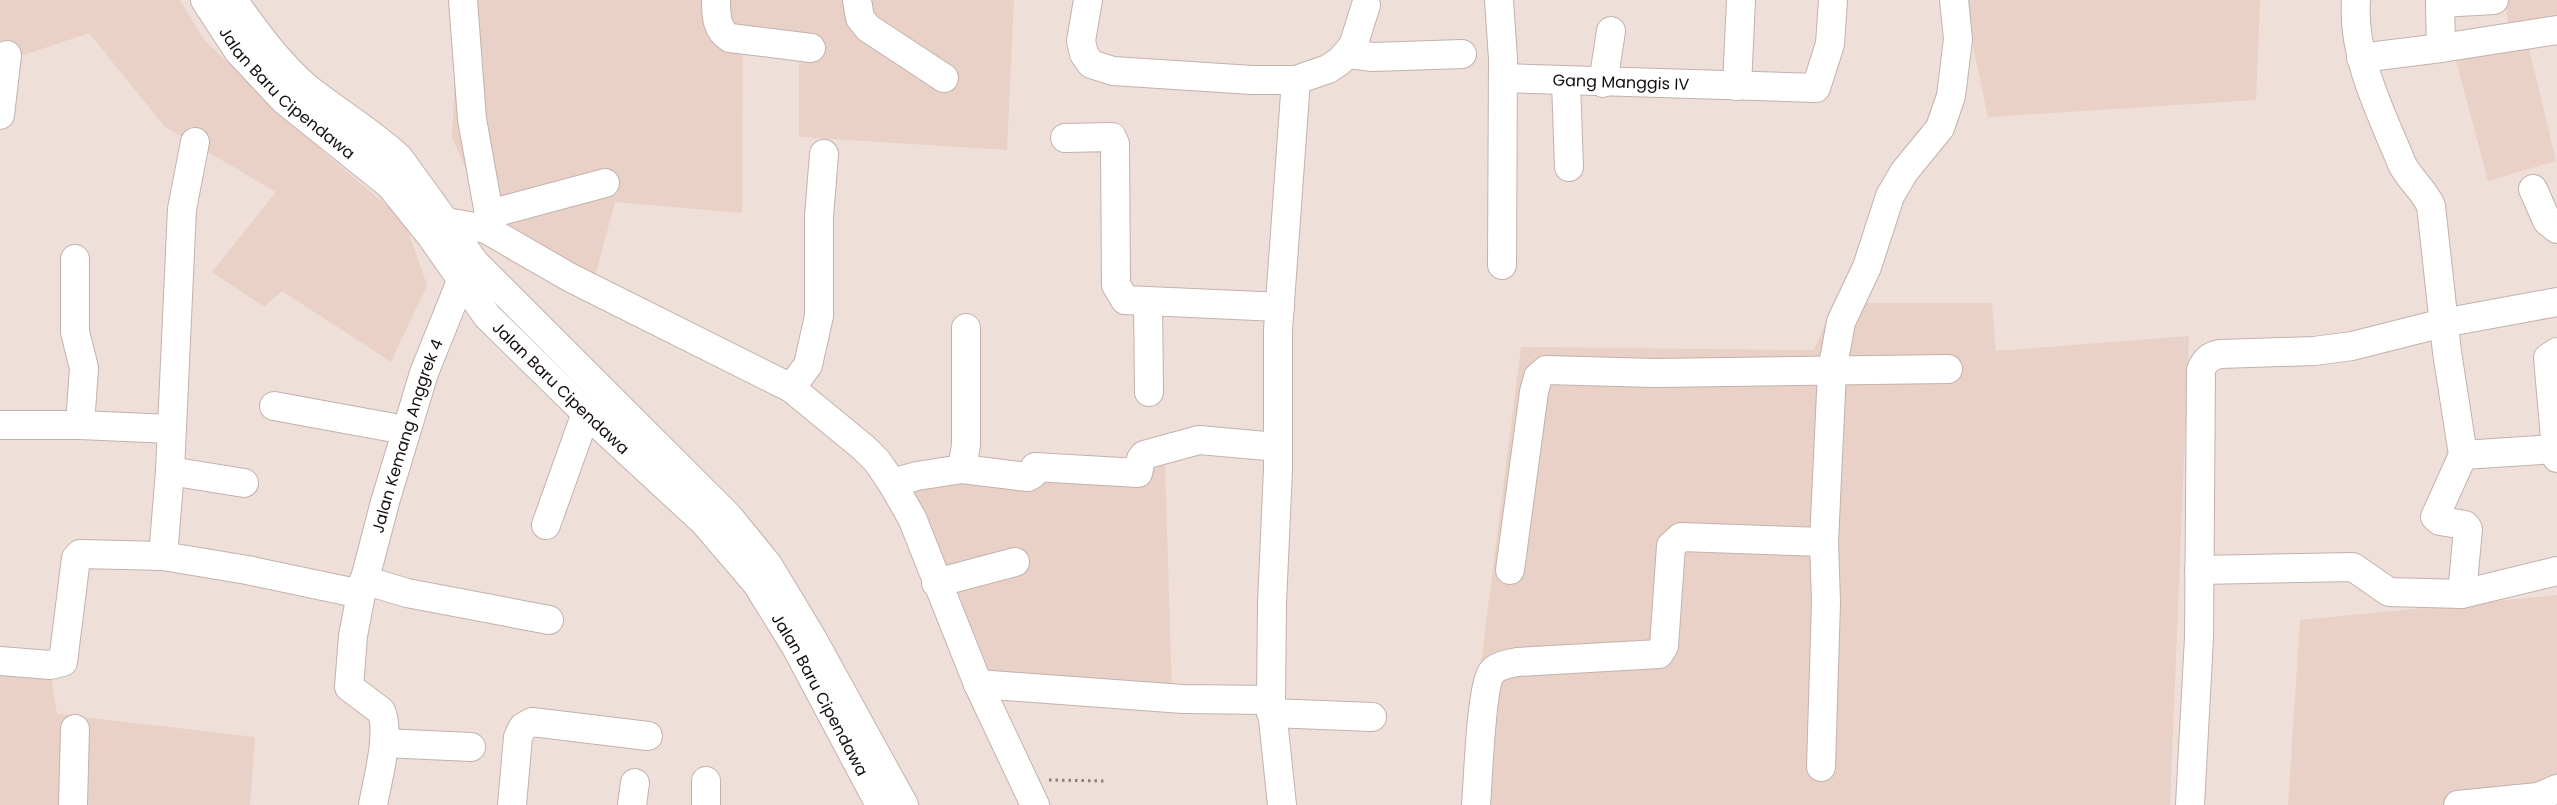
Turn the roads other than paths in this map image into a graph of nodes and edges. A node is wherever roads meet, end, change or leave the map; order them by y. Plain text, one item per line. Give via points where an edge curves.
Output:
1 (205, 0) edge
2 (234, 0) edge
3 (463, 0) edge
4 (716, 0) edge
5 (857, 0) edge
6 (1088, 0) edge
7 (1499, 0) edge
8 (1741, 0) edge
9 (1833, 0) edge
10 (1954, 0) edge
11 (2356, 0) edge
12 (2494, 0) edge
13 (2439, 1) edge
14 (1366, 5) dead end
15 (2557, 30) edge
16 (1611, 31) dead end
17 (811, 48) dead end
18 (2441, 48) junction
19 (1348, 54) junction
20 (1462, 54) dead end
21 (7, 55) dead end
22 (2361, 58) junction
23 (944, 78) dead end
24 (1502, 78) junction
25 (1296, 80) junction
26 (1566, 82) junction
27 (1603, 83) junction
28 (1737, 86) junction
29 (0, 115) edge
30 (1064, 138) dead end
31 (195, 142) dead end
32 (824, 154) dead end
33 (1569, 167) dead end
34 (605, 183) dead end
35 (2533, 190) dead end
36 (487, 222) junction
37 (439, 229) junction
38 (2557, 229) edge
39 (75, 259) dead end
40 (1502, 265) dead end
41 (461, 281) junction
42 (1148, 302) junction
43 (2557, 302) edge
44 (1280, 307) junction
45 (2443, 323) junction
46 (966, 328) dead end
47 (2557, 352) edge
48 (1948, 369) dead end
49 (1832, 371) junction
50 (791, 388) junction
51 (1149, 392) dead end
52 (274, 406) dead end
53 (586, 413) junction
54 (0, 425) edge
55 (80, 425) junction
56 (171, 429) junction
57 (405, 430) junction
58 (1277, 447) junction
59 (2557, 453) edge
60 (2463, 455) junction
61 (962, 469) junction
62 (170, 471) junction
63 (244, 483) dead end
64 (892, 483) junction
65 (546, 526) dead end
66 (1824, 542) junction
67 (162, 556) junction
68 (1015, 562) dead end
69 (1510, 570) dead end
70 (2199, 570) junction
71 (2557, 571) edge
72 (936, 583) junction
73 (363, 587) junction
74 (2462, 594) junction
75 (549, 620) dead end
76 (804, 643) junction
77 (0, 661) edge
78 (978, 684) junction
79 (1271, 706) junction
80 (1372, 717) dead end
81 (75, 729) dead end
82 (648, 736) dead end
83 (384, 743) junction
84 (471, 747) dead end
85 (1821, 767) dead end
86 (2557, 788) edge
87 (73, 805) edge
88 (373, 805) edge
89 (512, 805) edge
90 (880, 805) edge
91 (904, 805) edge
92 (1035, 805) edge
93 (1282, 805) edge
94 (1476, 805) edge
95 (2190, 805) edge
96 (2458, 805) edge

1 - 37 street, Jalan Baru Cipendawa via 239,52 284,100
2 - 37 street, Jalan Baru Cipendawa via 262,41 306,87 399,158
3 - 36 street via 472,120
4 - 17 street via 718,24 725,36
5 - 23 street via 860,18 868,28
6 - 25 street via 1082,48 1091,64 1100,68 1223,79
7 - 24 street
8 - 28 street
9 - 28 street, Gang Manggis IV via 1830,44 1816,88
10 - 49 street via 1958,39 1952,96 1940,128 1904,172 1890,196 1867,267 1841,322
11 - 22 street
12 - 13 street
13 - 18 street
14 - 19 street via 1358,36
15 - 18 street
16 - 27 street
18 - 22 street
19 - 20 street via 1373,57
19 - 25 street via 1328,69
21 - 29 street
22 - 45 street via 2402,164 2431,206
24 - 26 street, Gang Manggis IV
24 - 40 street
25 - 44 street
26 - 27 street, Gang Manggis IV
26 - 33 street
27 - 28 street, Gang Manggis IV
30 - 42 street via 1112,137 1115,144 1116,285 1125,300
31 - 56 street via 182,209
32 - 50 street via 819,316 808,365
34 - 36 street
35 - 38 street via 2547,221
36 - 37 street
36 - 50 street via 569,277
37 - 41 street, Jalan Baru Cipendawa
37 - 76 street, Jalan Baru Cipendawa via 728,517 768,564
39 - 55 street via 75,332 84,368
41 - 53 street, Jalan Baru Cipendawa via 488,316
41 - 57 street, Jalan Kemang Anggrek 4
42 - 44 street
42 - 51 street
43 - 45 street
44 - 58 street
45 - 60 street
45 - 70 street via 2352,346 2314,351 2220,354 2204,362 2201,370
46 - 61 street via 966,445
47 - 59 street via 2548,358
48 - 49 street
49 - 66 street
49 - 69 street via 1655,373 1546,370 1538,377 1534,392
50 - 64 street via 864,448
52 - 57 street
53 - 65 street
53 - 76 street, Jalan Baru Cipendawa via 704,522
54 - 55 street
55 - 56 street
56 - 62 street
57 - 73 street, Jalan Kemang Anggrek 4
58 - 61 street via 1199,440 1144,455 1140,459 1138,473 1035,467 1028,477
58 - 79 street
59 - 60 street
60 - 74 street via 2435,517 2440,521 2465,524 2468,529
61 - 64 street
62 - 63 street
62 - 67 street
64 - 72 street via 912,518
66 - 85 street via 1826,602
66 - 94 street via 1681,537 1671,546 1664,646 1658,654 1517,662 1492,672 1485,693
67 - 73 street
67 - 77 street via 80,554 76,558 63,662 50,665
68 - 72 street
70 - 74 street via 2353,567 2389,592
70 - 95 street via 2199,638
71 - 74 street
72 - 78 street
73 - 75 street
73 - 83 street, Jalan Kemang Anggrek 4 via 349,687 381,711
76 - 90 street, Jalan Baru Cipendawa
76 - 91 street, Jalan Baru Cipendawa
78 - 79 street
78 - 92 street
79 - 80 street
79 - 93 street
81 - 87 street
82 - 89 street via 532,722 523,727 518,737
83 - 84 street
83 - 88 street
86 - 96 street via 2538,797

